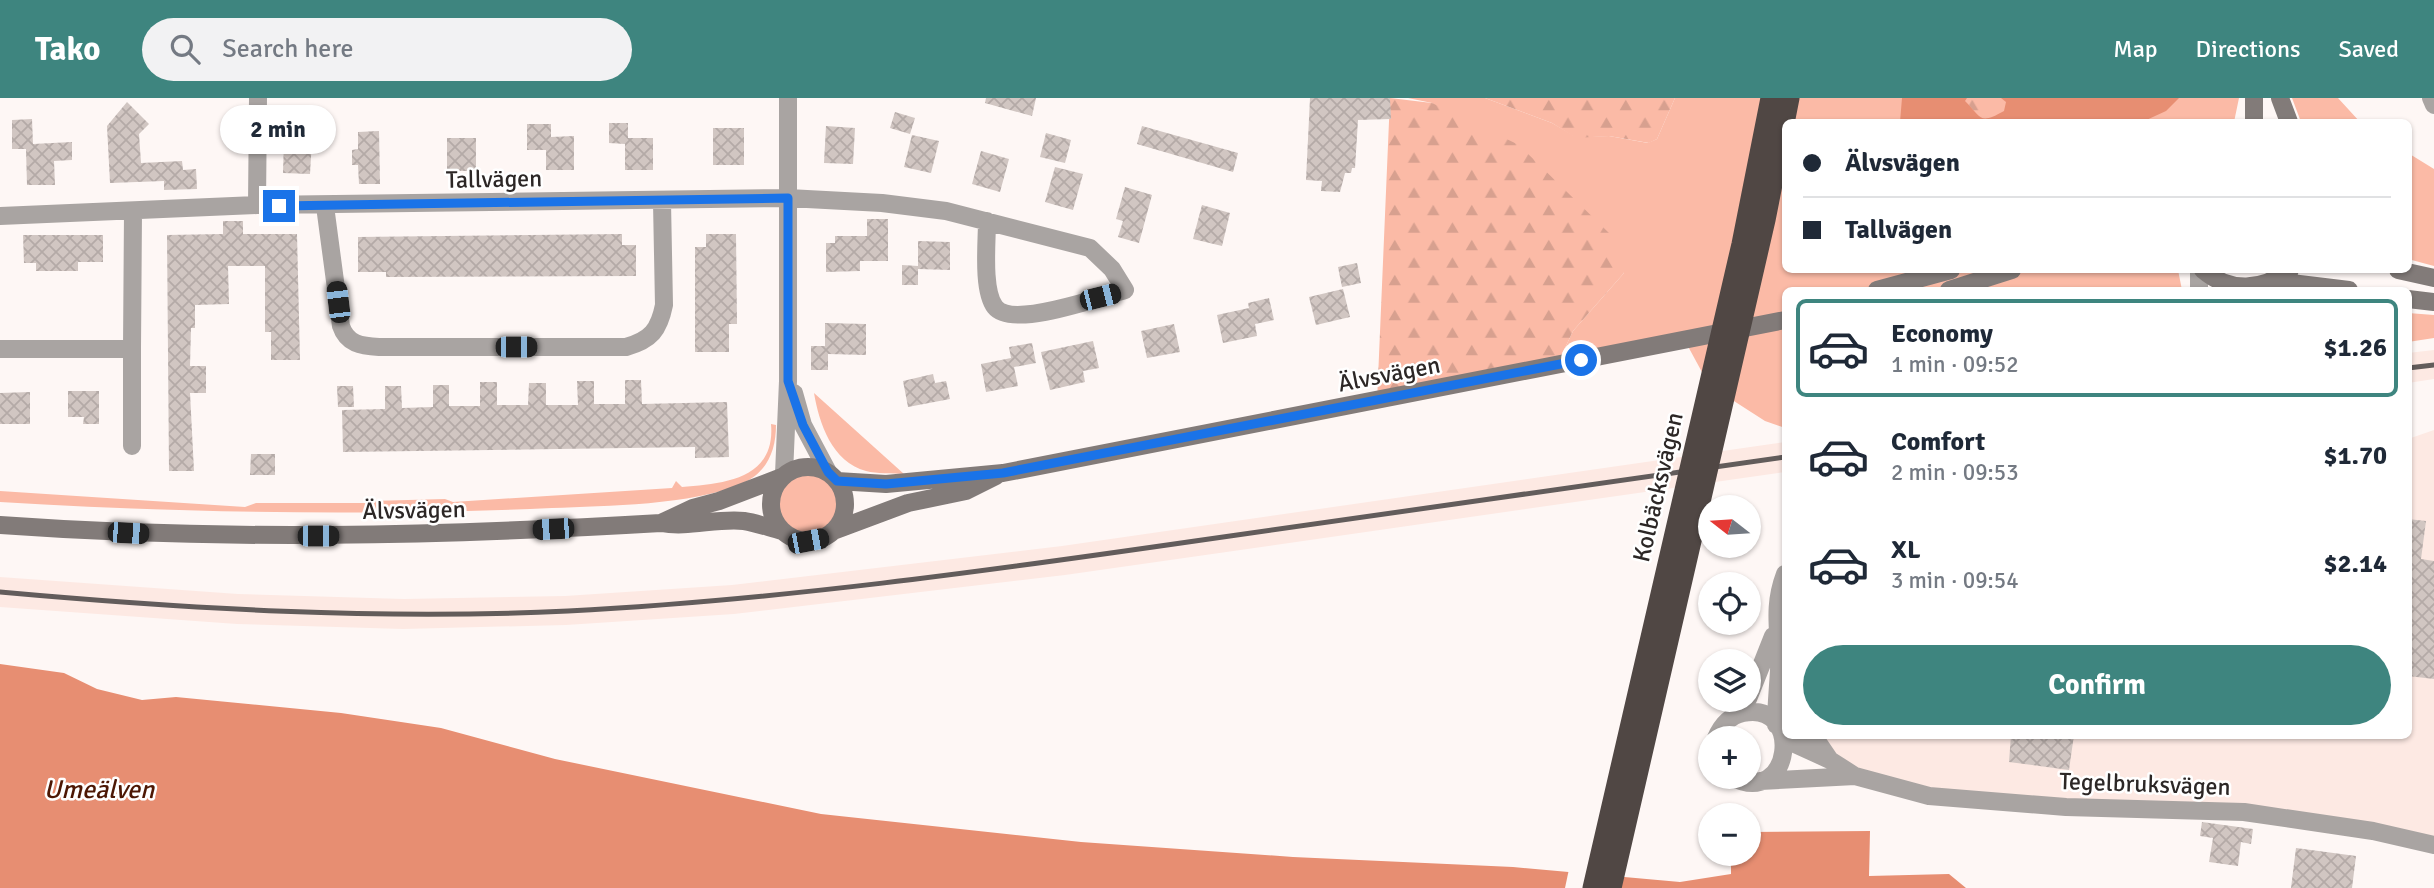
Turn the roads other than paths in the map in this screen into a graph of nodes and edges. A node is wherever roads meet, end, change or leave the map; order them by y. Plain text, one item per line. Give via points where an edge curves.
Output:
1 (258, 98) edge
2 (788, 98) edge
3 (1771, 98) edge
4 (1789, 98) edge
5 (2255, 98) edge
6 (2280, 98) edge
7 (2431, 98) edge
8 (2434, 106) edge
9 (1785, 119) edge
10 (2254, 119) edge
11 (2288, 119) edge
12 (1782, 134) edge
13 (788, 198) junction
14 (662, 202) junction
15 (257, 205) junction
16 (326, 206) junction
17 (133, 212) junction
18 (0, 216) edge
19 (987, 221) junction
20 (1940, 273) edge
21 (2003, 273) edge
22 (2206, 273) edge
23 (2412, 273) edge
24 (2283, 275) edge
25 (2434, 278) edge
26 (1888, 287) edge
27 (1958, 287) edge
28 (2235, 287) edge
29 (2248, 287) edge
30 (2335, 287) edge
31 (2412, 299) edge
32 (2434, 302) edge
33 (1782, 321) edge
34 (0, 349) edge
35 (132, 349) junction
36 (788, 381) junction
37 (132, 446) dead end
38 (1003, 473) junction
39 (783, 476) junction
40 (833, 477) junction
41 (661, 523) junction
42 (0, 525) edge
43 (782, 531) junction
44 (833, 531) junction
45 (1782, 592) edge
46 (1776, 629) junction
47 (1761, 667) edge
48 (1782, 675) edge
49 (1737, 712) edge
50 (1732, 717) junction
51 (1725, 726) edge
52 (1780, 732) junction
53 (1792, 739) edge
54 (1816, 739) edge
55 (1830, 760) junction
56 (1855, 776) junction
57 (1761, 781) edge
58 (1761, 782) edge
59 (2434, 845) edge
60 (1593, 888) edge
61 (1611, 888) edge

1 - 15 street
2 - 13 street
3 - 60 highway, Kolbäcksvägen, bridge via 1742,244
4 - 9 highway, Kolbäcksvägen, bridge
5 - 10 main road
6 - 11 main road
7 - 8 street
12 - 61 highway, Kolbäcksvägen, bridge
13 - 14 street, Tallvägen
13 - 19 street, Tallvägen via 924,207
13 - 36 street
14 - 16 street, Tallvägen
14 - 16 street via 661,320 650,338 626,347 355,344 345,337 341,326
15 - 16 street, Tallvägen
15 - 17 street, Tallvägen
17 - 18 street, Tallvägen
17 - 35 street
19 - 19 street, Tallvägen via 988,286 995,308 1004,314 1026,316 1125,290 1090,248
20 - 26 main road
21 - 27 main road
22 - 28 main road
23 - 25 main road
24 - 29 main road
24 - 30 main road
31 - 32 main road
33 - 38 main road, Älvsvägen
34 - 35 street
35 - 37 street
36 - 39 street
36 - 40 street via 803,425
38 - 40 main road, Älvsvägen via 886,484
38 - 44 main road, Älvsvägen via 966,491 908,503
39 - 40 main road via 796,468 813,467
39 - 41 main road, Älvsvägen
39 - 43 main road via 771,498
40 - 44 main road via 845,501
41 - 42 main road, Älvsvägen via 368,536 150,534
41 - 43 main road, Älvsvägen via 684,527 745,521
43 - 44 main road via 808,541
45 - 46 street
46 - 47 street
46 - 48 street
48 - 52 street via 1775,695
49 - 50 street
50 - 51 street
50 - 52 street via 1756,713
52 - 57 street via 1782,762
53 - 55 street
54 - 55 street, Tegelbruksvägen
55 - 56 street, Tegelbruksvägen
56 - 58 street, Tegelbruksvägen
56 - 59 street, Tegelbruksvägen via 1929,796 2066,807 2244,812

